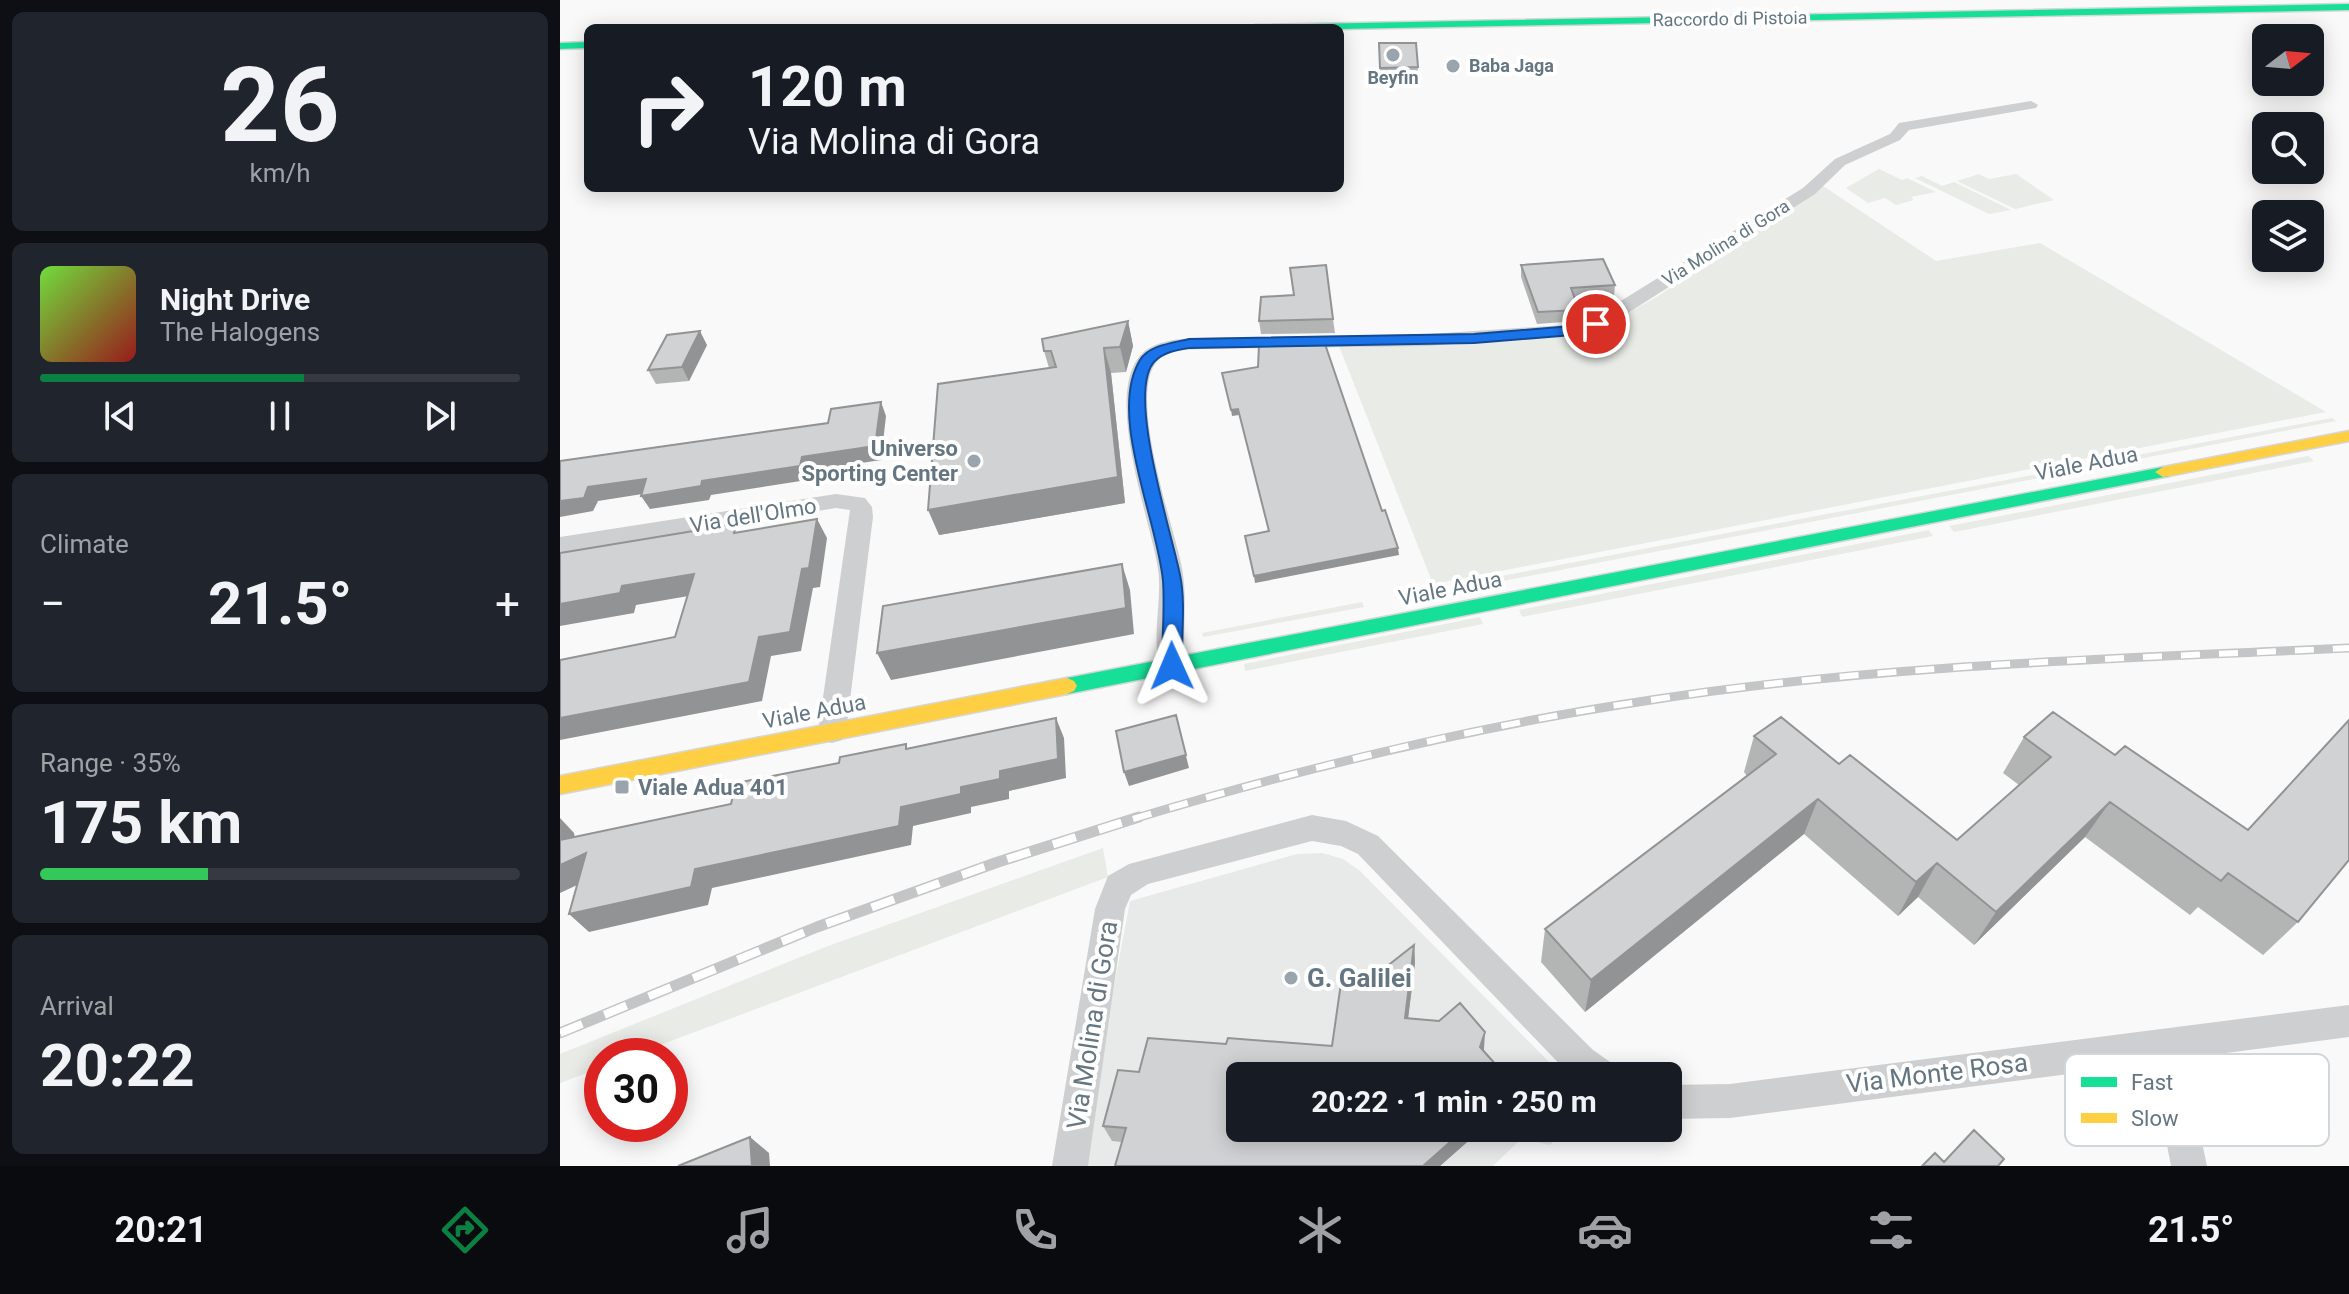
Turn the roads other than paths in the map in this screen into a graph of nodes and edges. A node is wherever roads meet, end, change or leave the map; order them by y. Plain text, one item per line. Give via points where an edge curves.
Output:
1 (2349, 7) edge
2 (2349, 13) edge
3 (1344, 26) edge
4 (1344, 32) edge
5 (584, 39) edge
6 (560, 40) edge
7 (584, 45) edge
8 (560, 46) edge
9 (2031, 105) dead end
10 (2349, 436) edge
11 (560, 545) edge
12 (1172, 666) junction
13 (832, 732) junction
14 (560, 785) edge
15 (2349, 1021) edge
16 (2147, 1046) junction
17 (2086, 1054) edge
18 (2151, 1054) edge
19 (2065, 1057) edge
20 (1581, 1062) edge
21 (1682, 1102) edge
22 (2187, 1146) edge
23 (1070, 1166) edge
24 (2189, 1166) edge

1 - 3 main road, Raccordo di Pistoia
2 - 4 main road, Raccordo di Pistoia
5 - 6 main road
7 - 8 main road
9 - 12 street, Via Molina di Gora via 1904,126 1895,137 1840,162 1809,191 1766,219 1582,329 1429,340 1189,344 1153,355 1140,374 1136,406 1172,579
10 - 12 main road, Viale Adua
11 - 13 street, Via dell'Olmo via 836,501 857,503 862,517
12 - 13 main road, Viale Adua
13 - 14 main road, Viale Adua
15 - 16 street, Via Monte Rosa
16 - 17 street, Via Monte Rosa
16 - 18 street
19 - 21 street, Via Monte Rosa via 1730,1101
20 - 23 street, Via Molina di Gora via 1375,852 1346,834 1301,830 1140,873 1119,886 1110,909
22 - 24 street

